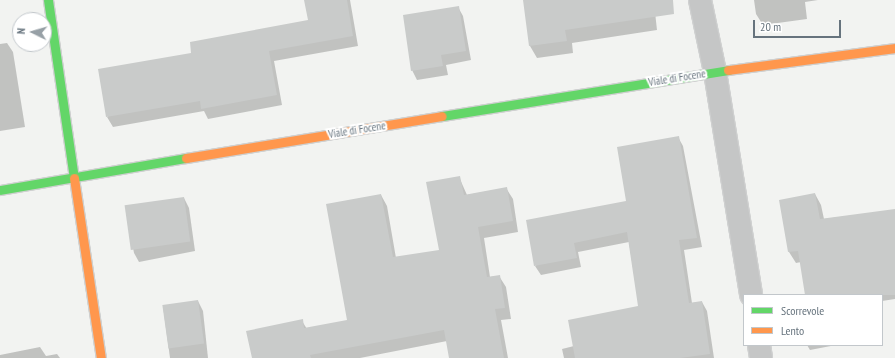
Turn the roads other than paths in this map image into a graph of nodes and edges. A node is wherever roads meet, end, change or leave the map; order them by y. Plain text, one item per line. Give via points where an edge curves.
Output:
1 (48, 0) edge
2 (700, 0) edge
3 (895, 48) edge
4 (715, 72) junction
5 (73, 176) junction
6 (0, 190) edge
7 (751, 294) edge
8 (759, 346) edge
9 (101, 358) edge
10 (761, 358) edge

1 - 5 street
2 - 4 street, Viale di Focene
3 - 4 street, Viale di Focene
4 - 5 street, Viale di Focene
4 - 7 street, Viale di Focene
5 - 6 street, Viale di Focene
5 - 9 street
8 - 10 street

